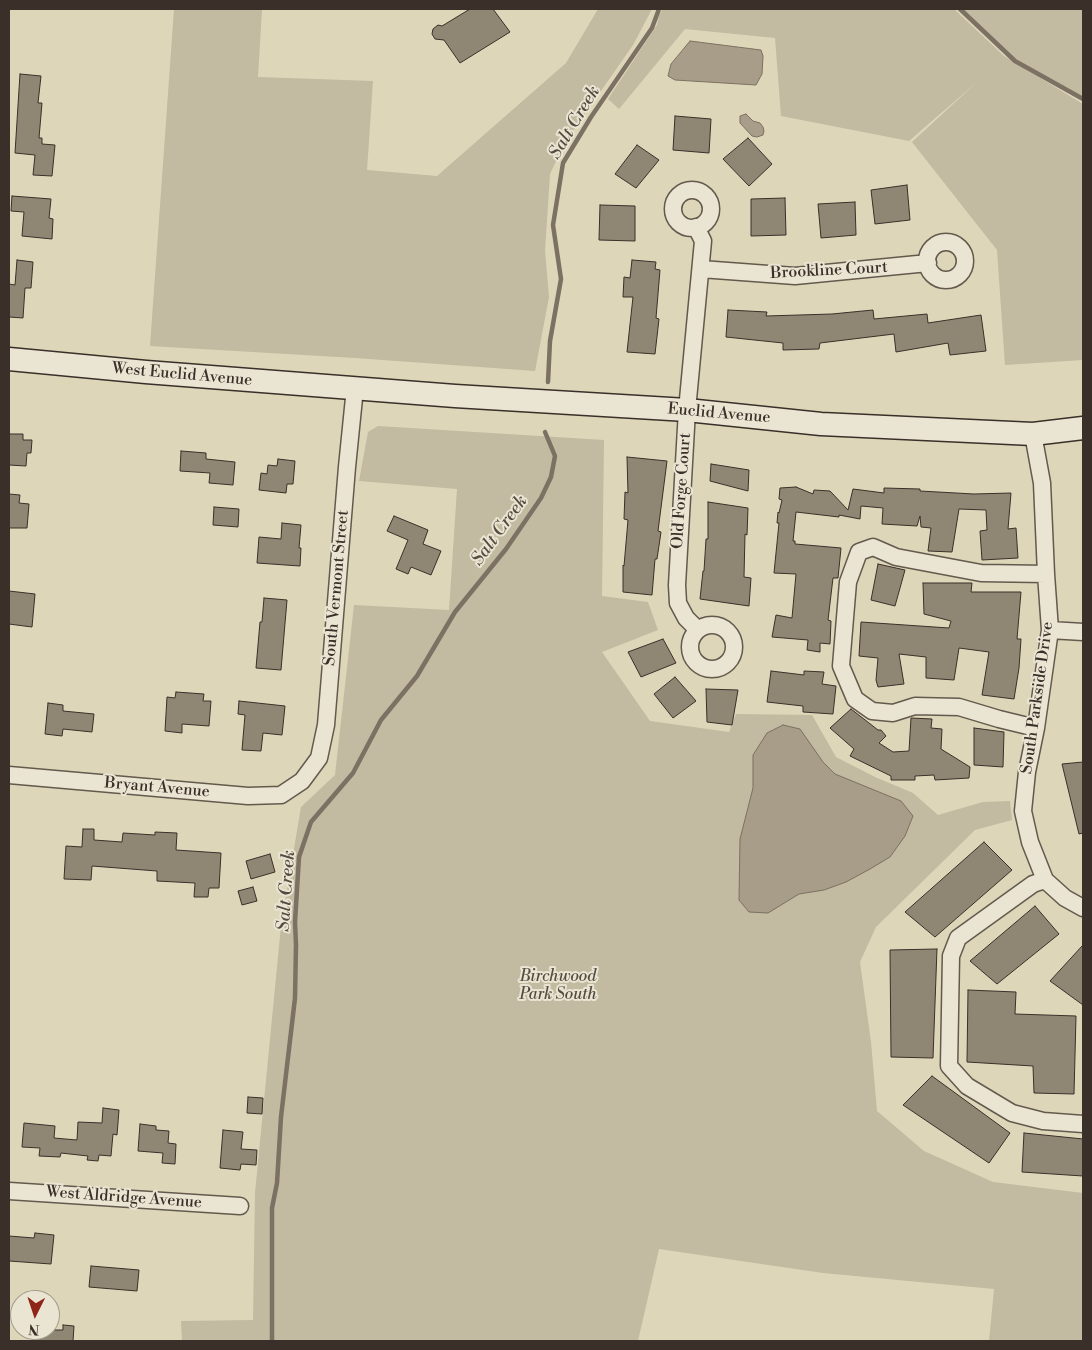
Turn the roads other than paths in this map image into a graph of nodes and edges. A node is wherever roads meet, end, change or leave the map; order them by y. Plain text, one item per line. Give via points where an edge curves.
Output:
1 (696, 227) dead end
2 (928, 263) dead end
3 (701, 269) junction
4 (9, 359) edge
5 (355, 388) junction
6 (687, 410) junction
7 (1083, 428) edge
8 (1034, 434) junction
9 (1046, 574) junction
10 (698, 630) dead end
11 (1050, 630) junction
12 (1083, 632) edge
13 (1036, 728) junction
14 (9, 775) edge
15 (302, 781) joint
16 (1045, 880) junction
17 (1083, 908) edge
18 (1083, 1124) edge
19 (9, 1190) edge
20 (240, 1206) dead end

1 - 3 street, Old Forge Court via 702,241
2 - 3 street, Brookline Court via 795,276
3 - 6 street, Old Forge Court
4 - 5 main road, West Euclid Avenue
5 - 6 main road, Euclid Avenue
5 - 15 street, South Vermont Street via 326,725 319,758
6 - 8 main road, Euclid Avenue via 821,424
6 - 10 street, Old Forge Court via 677,585 678,603
7 - 8 main road, Euclid Avenue
8 - 9 street, South Parkside Drive via 1042,483
9 - 11 street, South Parkside Drive
9 - 13 street via 981,573 896,557 874,547 859,552 848,582 841,666 855,698 872,711 893,713 915,706 959,707
11 - 12 street
11 - 13 street, South Parkside Drive
13 - 16 street, South Parkside Drive via 1023,811 1030,842
14 - 15 street, Bryant Avenue via 248,796 281,795
16 - 17 street, South Parkside Drive via 1065,898
16 - 18 street via 1033,884 958,938 951,956 949,1066 966,1086 1012,1113 1044,1121
19 - 20 street, West Aldridge Avenue

